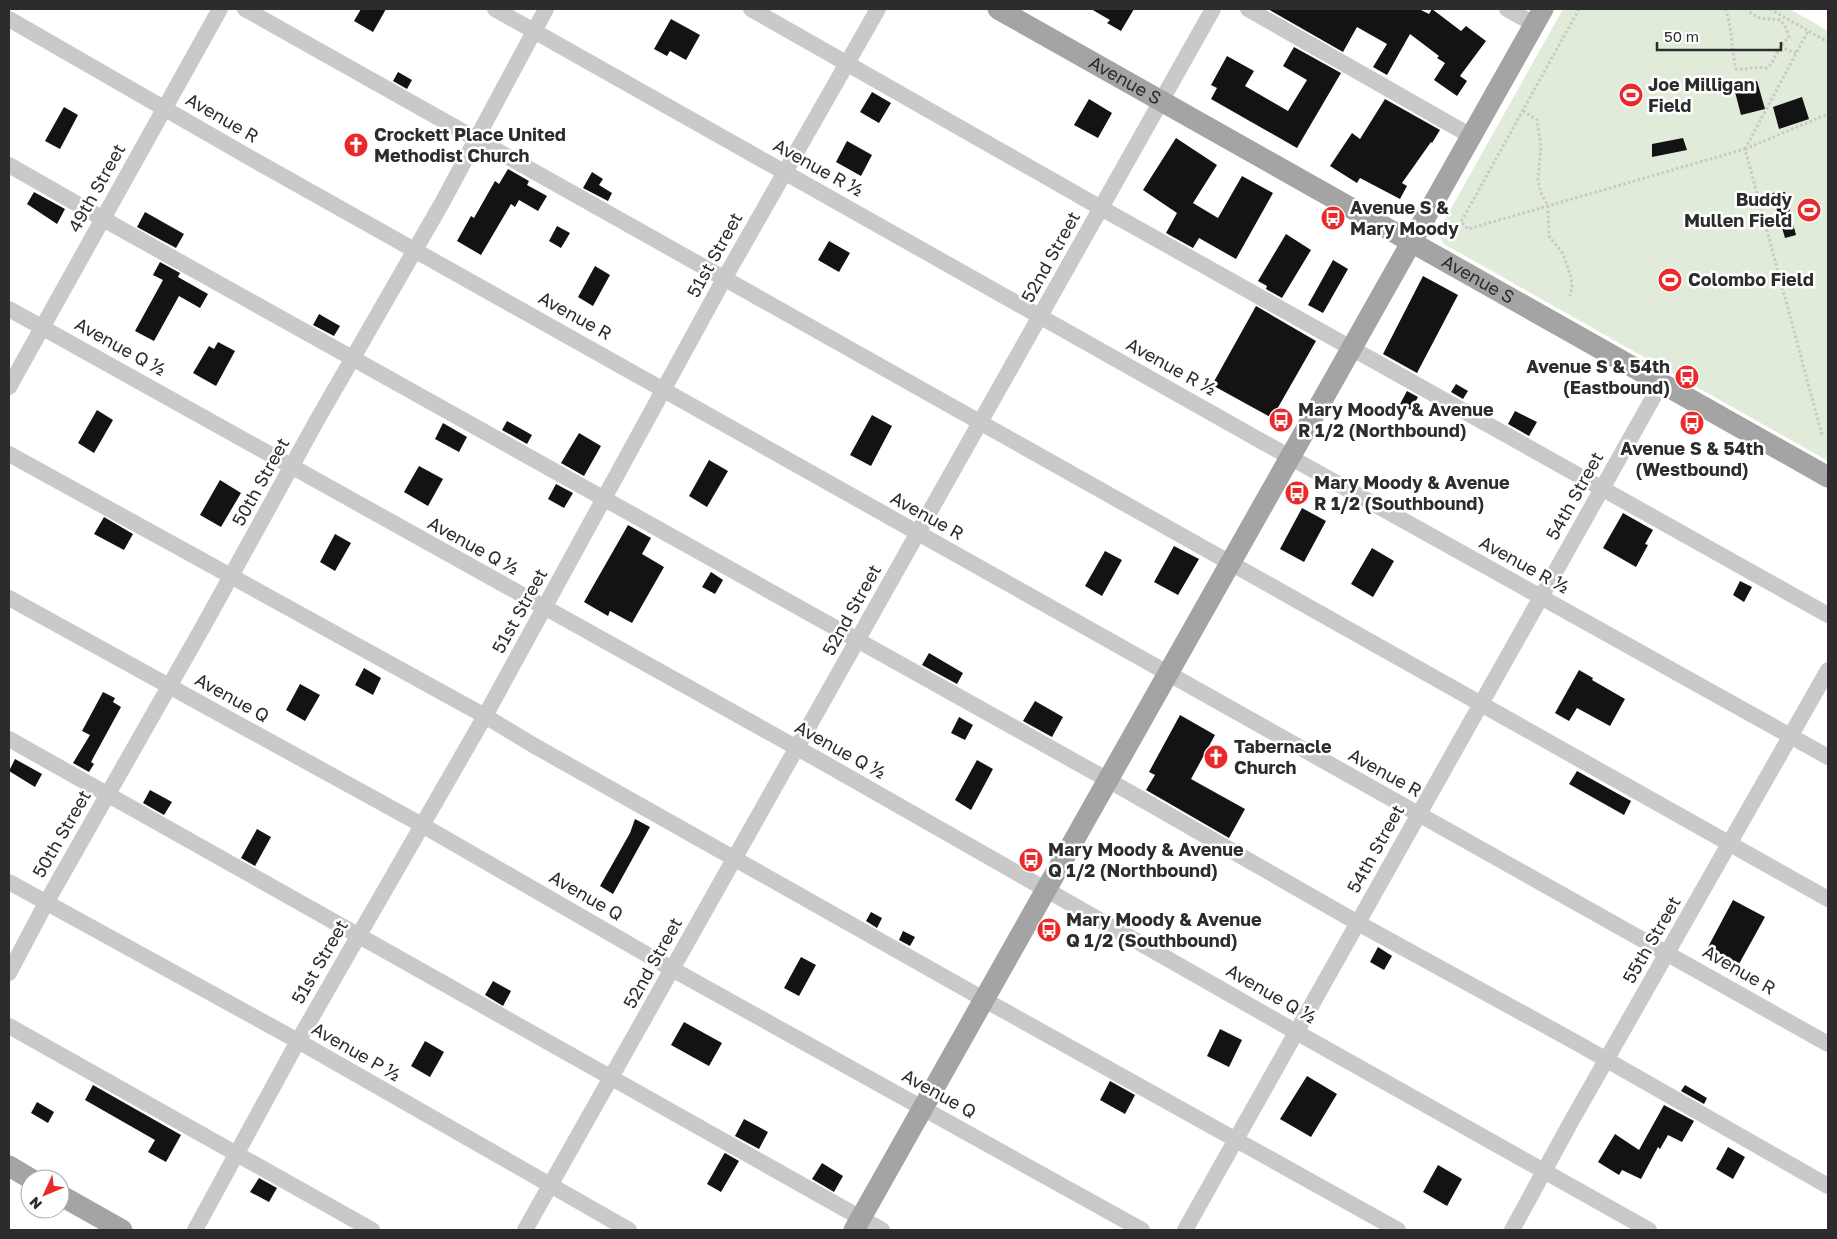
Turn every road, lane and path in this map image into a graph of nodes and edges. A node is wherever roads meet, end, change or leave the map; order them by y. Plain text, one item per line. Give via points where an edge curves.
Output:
1 (220, 9) edge
2 (245, 9) edge
3 (495, 9) edge
4 (546, 9) edge
5 (751, 9) edge
6 (878, 9) edge
7 (998, 9) edge
8 (1213, 9) edge
9 (1248, 9) edge
10 (1507, 9) edge
11 (1579, 9) edge
12 (1726, 9) edge
13 (1747, 9) edge
14 (1770, 9) edge
15 (1539, 16) edge
16 (9, 19) edge
17 (534, 30) junction
18 (1808, 31) junction
19 (1828, 42) edge
20 (1780, 47) junction
21 (1796, 53) junction
22 (847, 63) junction
23 (1162, 100) junction
24 (165, 108) junction
25 (1523, 111) junction
26 (1828, 114) edge
27 (1471, 136) junction
28 (476, 139) junction
29 (1745, 149) junction
30 (9, 165) edge
31 (784, 172) junction
32 (1548, 206) junction
33 (1101, 208) junction
34 (103, 219) junction
35 (1412, 241) junction
36 (415, 250) junction
37 (724, 279) junction
38 (1570, 296) dead end
39 (9, 309) edge
40 (1040, 316) junction
41 (42, 328) junction
42 (1352, 348) junction
43 (353, 358) junction
44 (1662, 382) junction
45 (9, 387) edge
46 (663, 389) junction
47 (980, 422) junction
48 (1822, 436) dead end
49 (9, 454) edge
50 (1290, 457) junction
51 (292, 467) junction
52 (1828, 476) edge
53 (1602, 488) junction
54 (604, 499) junction
55 (918, 534) junction
56 (1230, 563) junction
57 (231, 576) junction
58 (1541, 597) junction
59 (9, 598) edge
60 (544, 609) junction
61 (1828, 615) edge
62 (858, 640) junction
63 (1828, 670) edge
64 (1168, 673) junction
65 (170, 686) junction
66 (1481, 704) junction
67 (485, 716) junction
68 (1791, 737) junction
69 (9, 739) edge
70 (797, 748) junction
71 (1828, 757) edge
72 (1108, 780) junction
73 (108, 795) junction
74 (1418, 815) junction
75 (422, 825) junction
76 (1730, 844) junction
77 (735, 858) junction
78 (9, 882) edge
79 (1046, 889) junction
80 (1828, 899) edge
81 (46, 903) junction
82 (1358, 923) junction
83 (358, 936) junction
84 (1668, 953) junction
85 (672, 969) junction
86 (9, 973) edge
87 (984, 1000) junction
88 (9, 1026) edge
89 (1296, 1032) junction
90 (298, 1042) junction
91 (1828, 1044) edge
92 (1607, 1060) junction
93 (611, 1078) junction
94 (923, 1108) junction
95 (1236, 1139) junction
96 (237, 1154) junction
97 (9, 1166) edge
98 (1545, 1170) junction
99 (20, 1172) edge
100 (550, 1185) junction
101 (1828, 1186) edge
102 (70, 1201) edge
103 (858, 1224) edge
104 (122, 1230) edge
105 (195, 1230) edge
106 (372, 1230) edge
107 (525, 1230) edge
108 (629, 1230) edge
109 (882, 1230) edge
110 (1142, 1230) edge
111 (1185, 1230) edge
112 (1398, 1230) edge
113 (1512, 1230) edge
114 (1649, 1230) edge

1 - 24 street, 49th Street
2 - 28 street
3 - 17 street, Avenue R ½
4 - 17 street, 50th Street
5 - 22 street
6 - 22 street, 51st Street
7 - 23 main road, Avenue S
8 - 23 street, 52nd Street
9 - 27 street
10 - 15 street
11 - 25 path
12 - 20 path via 1736,69 1767,68
13 - 20 path via 1759,19 1780,20 1789,37
14 - 18 path
15 - 27 main road
16 - 24 street, Avenue R
17 - 28 street, 50th Street
17 - 31 street, Avenue R ½
18 - 19 path
18 - 21 path
20 - 21 path
21 - 29 path
22 - 31 street, 51st Street
22 - 33 street
23 - 33 street, 52nd Street
23 - 35 main road, Avenue S
24 - 34 street, 49th Street
24 - 36 street, Avenue R
25 - 32 path via 1537,120 1541,146 1538,180
25 - 32 path via 1461,222 1468,229
26 - 29 path
27 - 35 main road
28 - 36 street, 50th Street
28 - 37 street
29 - 32 path
29 - 48 path
30 - 34 street
31 - 37 street, 51st Street
31 - 40 street, Avenue R ½
32 - 38 path via 1548,236 1563,254 1571,277
33 - 40 street, 52nd Street
33 - 42 street
34 - 41 street, 49th Street
34 - 43 street
35 - 42 main road
35 - 44 main road, Avenue S
36 - 43 street, 50th Street
36 - 46 street, Avenue R
37 - 46 street, 51st Street
37 - 47 street
39 - 41 street, Avenue Q ½
40 - 47 street, 52nd Street
40 - 50 street, Avenue R ½
41 - 45 street, 49th Street
41 - 51 street, Avenue Q ½
42 - 50 main road
42 - 53 street
43 - 51 street, 50th Street
43 - 54 street
44 - 52 main road, Avenue S
44 - 53 street, 54th Street
46 - 54 street, 51st Street
46 - 55 street, Avenue R
47 - 55 street, 52nd Street
47 - 56 street
49 - 57 street
50 - 56 main road
50 - 58 street, Avenue R ½
51 - 57 street, 50th Street
51 - 60 street, Avenue Q ½
53 - 58 street, 54th Street
53 - 61 street
54 - 60 street, 51st Street
54 - 62 street
55 - 62 street, 52nd Street
55 - 64 street, Avenue R
56 - 64 main road
56 - 66 street
57 - 65 street, 50th Street
57 - 67 street
58 - 66 street, 54th Street
58 - 68 street, Avenue R ½
59 - 65 street, Avenue Q
60 - 67 street, 51st Street
60 - 70 street, Avenue Q ½
62 - 70 street, 52nd Street
62 - 72 street
63 - 68 street, 55th Street
64 - 72 main road
64 - 74 street, Avenue R
65 - 73 street, 50th Street
65 - 75 street, Avenue Q
66 - 74 street, 54th Street
66 - 76 street
67 - 75 street, 51st Street
67 - 77 street
68 - 71 street, Avenue R ½
68 - 76 street, 55th Street
69 - 73 street
70 - 77 street, 52nd Street
70 - 79 street, Avenue Q ½
72 - 79 main road
72 - 82 street
73 - 81 street, 50th Street
73 - 83 street
74 - 82 street, 54th Street
74 - 84 street, Avenue R
75 - 83 street, 51st Street
75 - 85 street, Avenue Q
76 - 80 street
76 - 84 street, 55th Street
77 - 85 street, 52nd Street
77 - 87 street
78 - 81 street, Avenue P ½
79 - 87 main road
79 - 89 street, Avenue Q ½
81 - 86 street, 50th Street
81 - 90 street, Avenue P ½
82 - 89 street, 54th Street
82 - 92 street
83 - 90 street, 51st Street
83 - 93 street
84 - 91 street, Avenue R
84 - 92 street, 55th Street
85 - 93 street, 52nd Street
85 - 94 street, Avenue Q
87 - 94 main road
87 - 95 street
88 - 96 street
89 - 95 street, 54th Street
89 - 98 street, Avenue Q ½
90 - 96 street, 51st Street
90 - 100 street, Avenue P ½
92 - 98 street, 55th Street
92 - 101 street
93 - 100 street, 52nd Street
93 - 103 street
94 - 103 main road
94 - 110 street, Avenue Q
95 - 111 street, 54th Street
95 - 112 street
96 - 105 street, 51st Street
96 - 106 street
97 - 99 main road
98 - 113 street, 55th Street
98 - 114 street, Avenue Q ½
100 - 107 street, 52nd Street
100 - 108 street, Avenue P ½
102 - 104 main road
103 - 109 street

